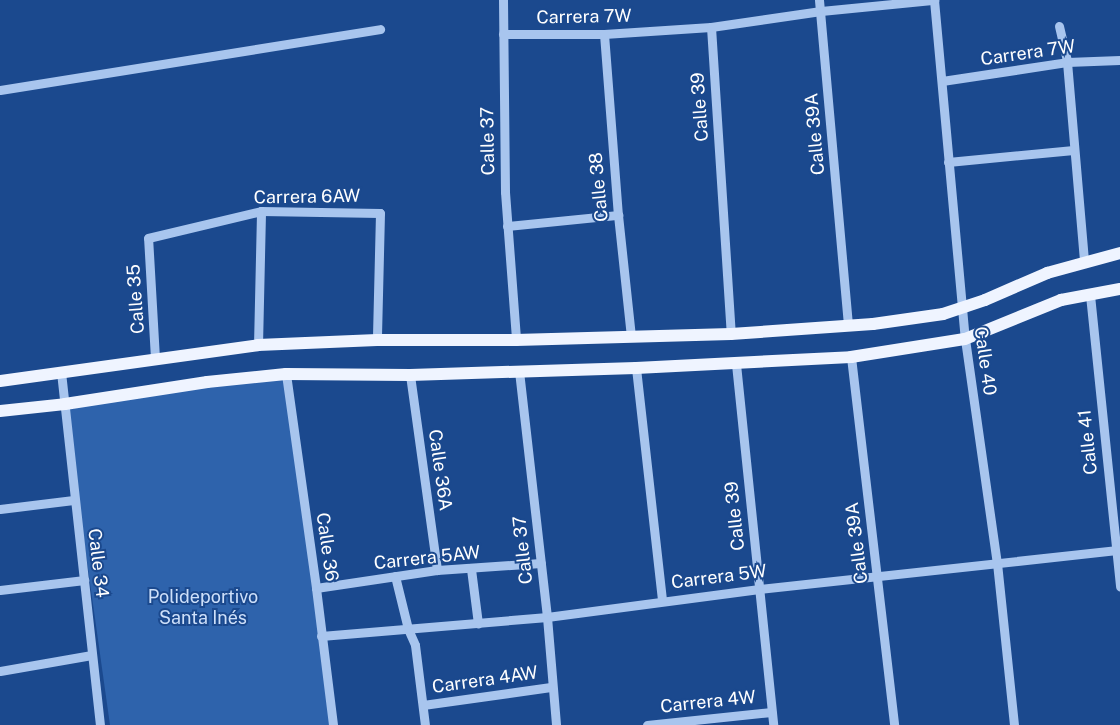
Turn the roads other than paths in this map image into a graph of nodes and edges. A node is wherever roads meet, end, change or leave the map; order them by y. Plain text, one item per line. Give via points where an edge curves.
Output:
1 (503, 0) edge
2 (819, 0) edge
3 (934, 0) edge
4 (821, 11) junction
5 (1059, 26) dead end
6 (711, 27) junction
7 (380, 29) dead end
8 (504, 34) junction
9 (604, 34) junction
10 (1120, 60) edge
11 (1067, 62) junction
12 (942, 81) junction
13 (0, 90) edge
14 (1073, 150) junction
15 (948, 162) junction
16 (260, 211) junction
17 (618, 215) junction
18 (507, 226) junction
19 (148, 238) joint
20 (1120, 253) edge
21 (1084, 262) junction
22 (1120, 289) edge
23 (1090, 295) junction
24 (961, 308) junction
25 (848, 325) junction
26 (731, 334) junction
27 (630, 336) junction
28 (965, 339) junction
29 (378, 340) junction
30 (516, 340) junction
31 (258, 345) junction
32 (851, 357) junction
33 (156, 358) junction
34 (736, 364) junction
35 (636, 368) junction
36 (61, 372) junction
37 (519, 372) junction
38 (286, 374) junction
39 (410, 375) junction
40 (0, 381) edge
41 (65, 404) junction
42 (0, 411) edge
43 (73, 500) junction
44 (0, 509) edge
45 (1118, 551) edge
46 (541, 563) junction
47 (997, 563) junction
48 (471, 569) junction
49 (437, 570) junction
50 (395, 576) junction
51 (877, 576) junction
52 (84, 580) junction
53 (1120, 586) edge
54 (316, 588) junction
55 (759, 589) junction
56 (0, 590) edge
57 (662, 600) junction
58 (547, 617) junction
59 (478, 624) junction
60 (408, 629) junction
61 (321, 636) junction
62 (92, 655) junction
63 (0, 671) edge
64 (552, 687) junction
65 (423, 706) junction
66 (772, 712) junction
67 (100, 725) edge
68 (334, 725) edge
69 (425, 725) edge
70 (556, 725) edge
71 (647, 725) edge
72 (773, 725) edge
73 (894, 725) edge
74 (1014, 725) edge

1 - 8 street, Calle 37
2 - 4 street, Calle 39A
3 - 4 street, Carrera 7W
3 - 12 street, Calle 40
4 - 6 street, Carrera 7W
4 - 25 street, Calle 39A
5 - 11 street
6 - 9 street, Carrera 7W
6 - 26 street, Calle 39
7 - 13 street
8 - 9 street, Carrera 7W
8 - 18 street, Calle 37
9 - 17 street, Calle 38
10 - 11 street, Carrera 7W
11 - 12 street, Carrera 7W
11 - 14 street
12 - 15 street, Calle 40
14 - 15 street
14 - 21 street
15 - 24 street, Calle 40
16 - 19 street, Carrera 6AW
16 - 29 street, Carrera 6AW via 380,213
16 - 31 street
17 - 18 street
17 - 27 street, Calle 38
18 - 30 street, Calle 37
19 - 33 street, Calle 35
20 - 21 main road
21 - 24 main road
22 - 23 main road
23 - 28 main road via 1061,300
23 - 45 street, Calle 41
24 - 25 main road via 943,314
24 - 28 street, Calle 40
25 - 26 main road
26 - 27 main road
27 - 30 main road
28 - 32 main road
28 - 47 street, Calle 40
29 - 30 main road
29 - 31 main road
31 - 33 main road
32 - 34 main road
32 - 51 street, Calle 39A
33 - 36 main road
34 - 35 main road
34 - 55 street, Calle 39
35 - 37 main road
35 - 57 street
36 - 40 main road
36 - 41 street, Calle 34
37 - 39 main road
37 - 46 street, Calle 37
38 - 39 main road
38 - 41 main road via 207,382
38 - 54 street, Calle 36
39 - 49 street, Calle 36A
41 - 42 main road
41 - 43 street, Calle 34
43 - 44 street
43 - 52 street, Calle 34
45 - 47 street, Carrera 5W
45 - 53 street, Calle 41
46 - 48 street, Carrera 5AW
46 - 58 street, Calle 37
47 - 51 street, Carrera 5W
47 - 74 street, Calle 40
48 - 49 street, Carrera 5AW
48 - 59 street
49 - 50 street, Carrera 5AW
50 - 54 street, Carrera 5AW
50 - 60 street
51 - 55 street, Carrera 5W
51 - 73 street, Calle 39A
52 - 56 street
52 - 62 street, Calle 34
54 - 61 street, Calle 36
55 - 57 street, Carrera 5W
55 - 66 street, Calle 39
57 - 58 street, Carrera 5W
58 - 59 street, Carrera 5W
58 - 64 street, Calle 37
59 - 60 street, Carrera 5W
60 - 61 street, Carrera 5W
60 - 65 street via 415,645
61 - 68 street, Calle 36
62 - 63 street
62 - 67 street, Calle 34
64 - 65 street, Carrera 4AW
64 - 70 street, Calle 37
65 - 69 street
66 - 71 street, Carrera 4W
66 - 72 street, Calle 39

